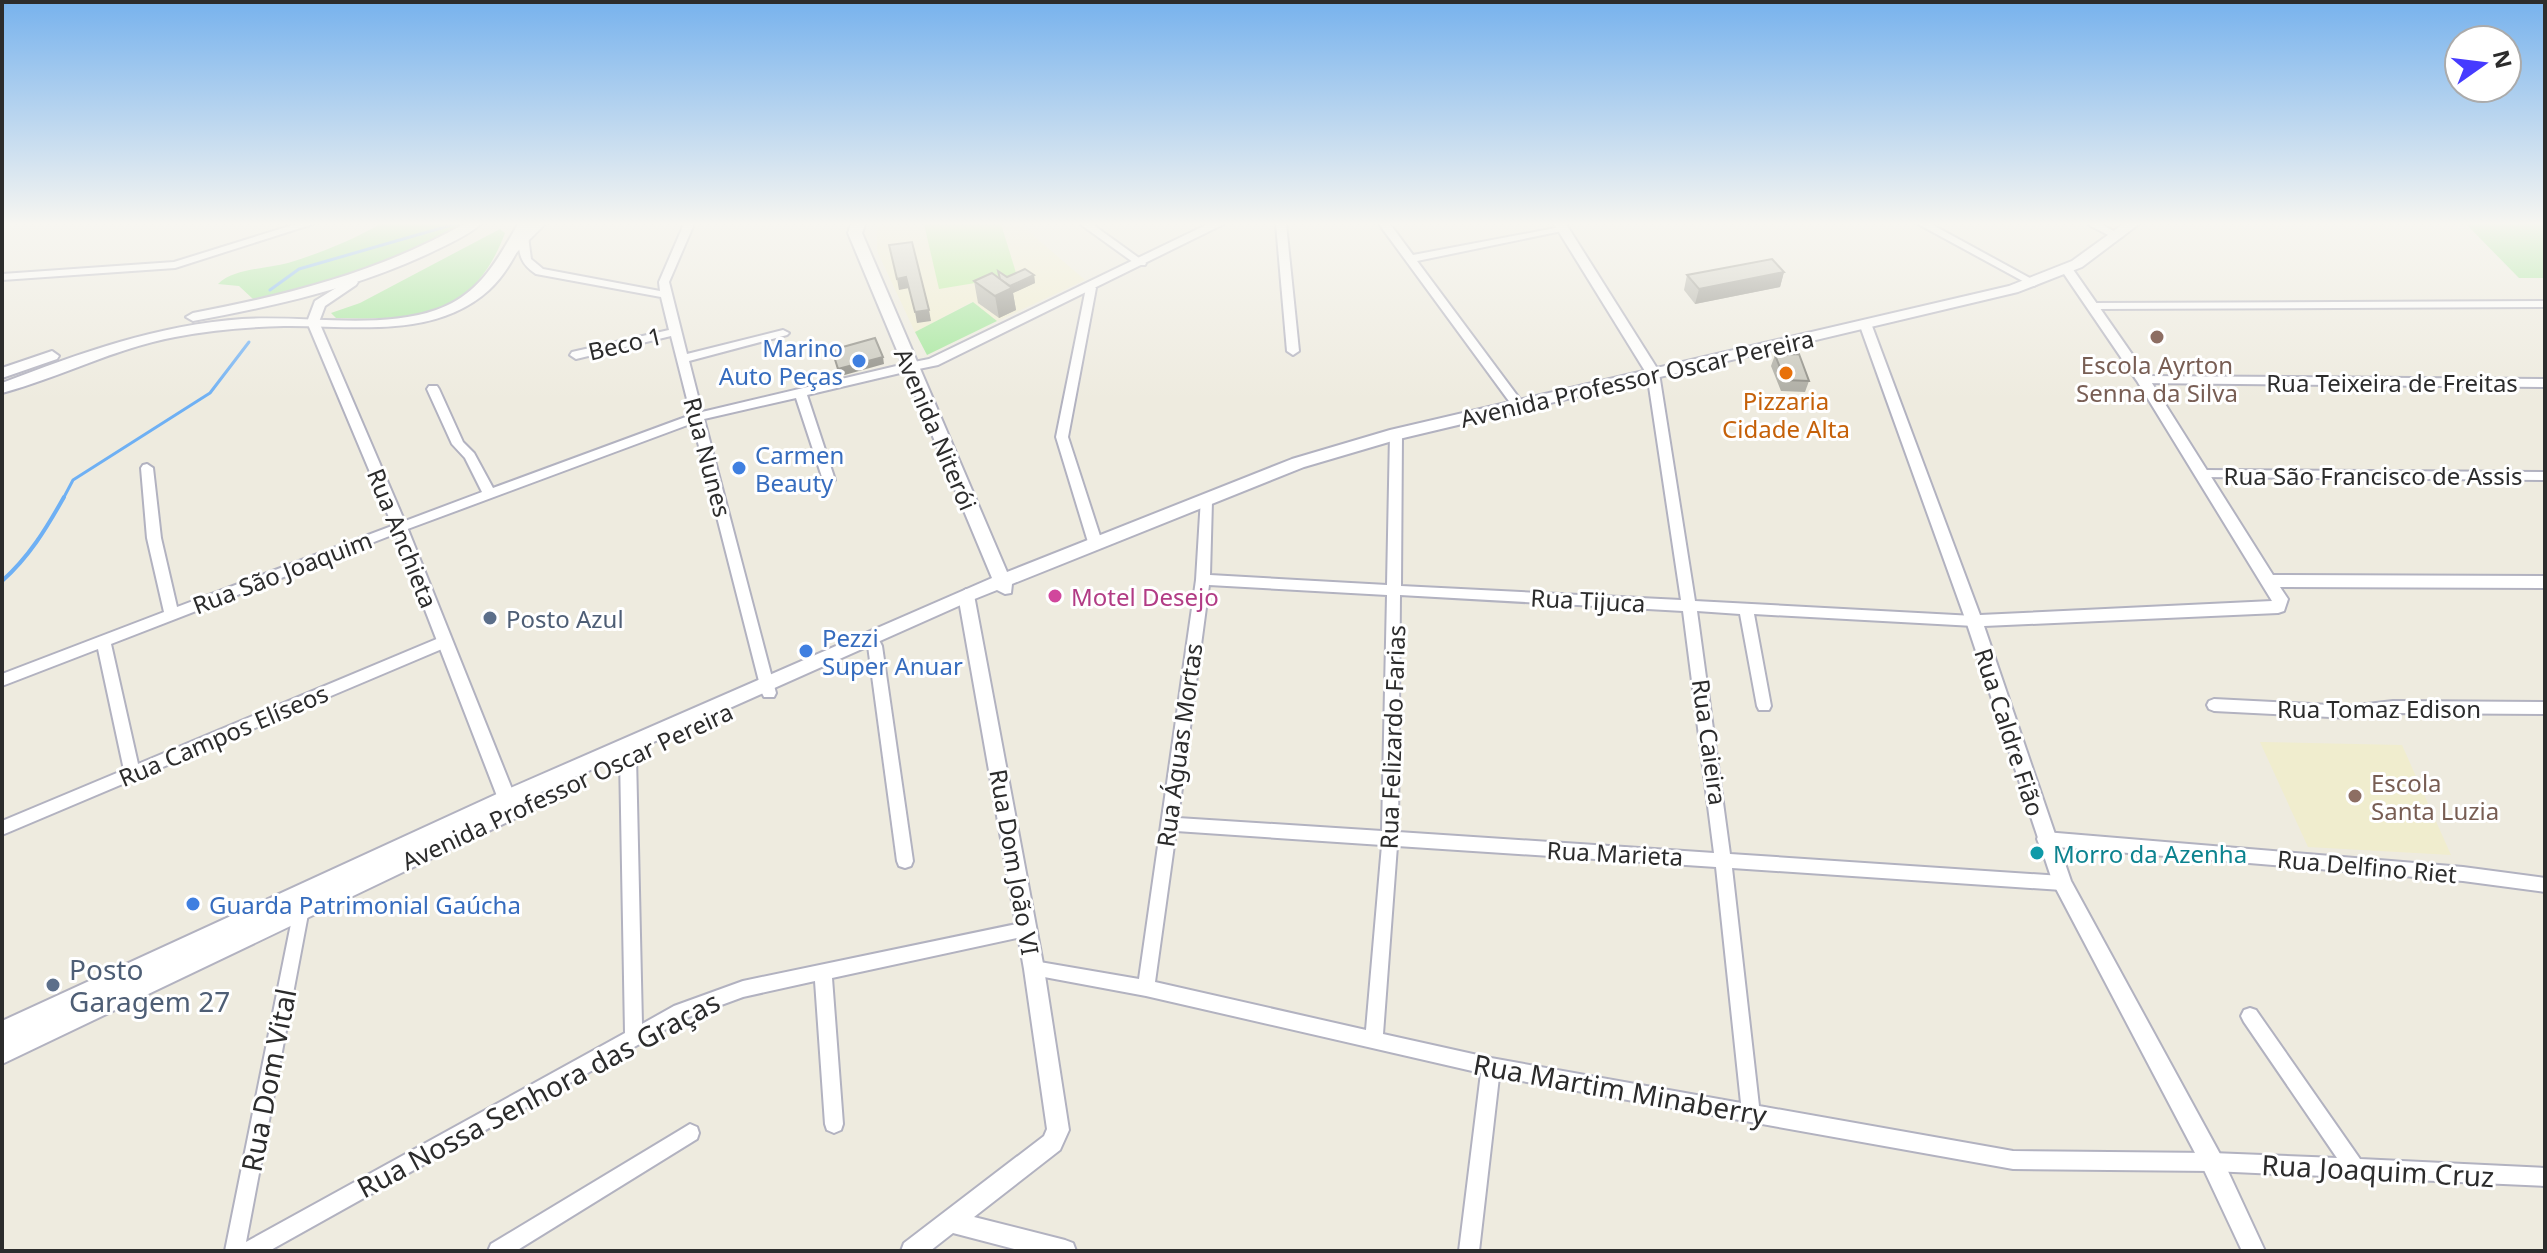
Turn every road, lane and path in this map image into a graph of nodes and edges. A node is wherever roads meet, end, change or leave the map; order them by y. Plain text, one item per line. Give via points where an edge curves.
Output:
1 (350, 282) edge
2 (352, 282) edge
3 (487, 282) edge
4 (597, 282) edge
5 (664, 282) edge
6 (875, 282) edge
7 (1102, 282) edge
8 (1287, 282) edge
9 (1428, 282) edge
10 (1596, 282) edge
11 (2077, 282) edge
12 (2034, 283) edge
13 (1091, 288) junction
14 (666, 295) junction
15 (2545, 304) edge
16 (2094, 306) junction
17 (313, 322) junction
18 (1866, 326) junction
19 (674, 332) junction
20 (783, 333) dead end
21 (1293, 351) dead end
22 (576, 355) dead end
23 (682, 359) junction
24 (909, 367) junction
25 (2, 373) edge
26 (1653, 373) junction
27 (2143, 380) junction
28 (2545, 383) edge
29 (2, 388) edge
30 (433, 389) dead end
31 (801, 394) junction
32 (1518, 405) junction
33 (698, 417) junction
34 (1396, 434) junction
35 (147, 468) dead end
36 (2201, 474) junction
37 (2545, 476) edge
38 (829, 480) dead end
39 (490, 494) junction
40 (1206, 501) junction
41 (400, 527) junction
42 (1137, 528) junction
43 (1095, 542) junction
44 (1203, 580) junction
45 (2267, 581) junction
46 (2545, 582) edge
47 (1003, 584) junction
48 (1397, 589) junction
49 (967, 600) junction
50 (1691, 606) junction
51 (1746, 609) junction
52 (172, 615) junction
53 (1974, 621) junction
54 (103, 641) junction
55 (444, 642) junction
56 (875, 646) junction
57 (2, 680) edge
58 (768, 688) junction
59 (2214, 705) dead end
60 (1764, 706) dead end
61 (2545, 708) edge
62 (628, 756) junction
63 (132, 773) junction
64 (509, 805) junction
65 (1168, 824) junction
66 (2, 828) edge
67 (1390, 839) junction
68 (2045, 839) junction
69 (1726, 859) junction
70 (905, 861) dead end
71 (2062, 883) junction
72 (2545, 885) edge
73 (301, 909) junction
74 (1026, 929) junction
75 (1034, 969) junction
76 (823, 973) junction
77 (1146, 988) junction
78 (2250, 1016) dead end
79 (2, 1032) edge
80 (634, 1038) junction
81 (1374, 1040) junction
82 (2, 1053) edge
83 (1491, 1067) junction
84 (1751, 1113) junction
85 (834, 1124) dead end
86 (690, 1133) dead end
87 (2212, 1162) junction
88 (2355, 1169) junction
89 (2545, 1177) edge
90 (952, 1222) junction
91 (235, 1251) edge
92 (250, 1251) edge
93 (498, 1251) edge
94 (912, 1251) edge
95 (1065, 1251) edge
96 (1469, 1251) edge
97 (2254, 1251) edge

1 - 25 main road via 135,330
2 - 17 street via 319,304
3 - 17 main road via 448,311 401,322
4 - 14 street
5 - 14 street, Rua Nunes
6 - 24 main road, Avenida Niterói
7 - 13 street
8 - 21 street
9 - 32 street
10 - 26 street
11 - 16 street
12 - 18 main road, Avenida Professor Oscar Pereira
13 - 24 street via 933,362
13 - 43 street via 1062,437
14 - 19 street, Rua Nunes
15 - 16 street
16 - 27 street
17 - 29 main road via 246,323 155,336
17 - 41 street, Rua Anchieta
18 - 26 main road, Avenida Professor Oscar Pereira
18 - 53 street, Rua Caldre Fião
19 - 22 street, Beco 1
19 - 23 street, Rua Nunes
20 - 23 street
23 - 33 street, Rua Nunes
24 - 31 street, Rua São Joaquim
24 - 47 main road, Avenida Niterói
26 - 32 main road, Avenida Professor Oscar Pereira
26 - 50 street, Rua Caieira
27 - 28 street, Rua Teixeira de Freitas
27 - 36 street
30 - 39 street via 458,444
31 - 33 street, Rua São Joaquim
31 - 38 street
32 - 34 main road, Avenida Professor Oscar Pereira
33 - 39 street, Rua São Joaquim
33 - 58 street, Rua Nunes
34 - 40 main road, Avenida Professor Oscar Pereira via 1298,463
34 - 48 street, Rua Felizardo Farias
35 - 52 street via 154,538
36 - 37 street, Rua São Francisco de Assis
36 - 45 street
39 - 41 street, Rua São Joaquim
40 - 42 main road, Avenida Professor Oscar Pereira
40 - 44 street, Rua Águas Mortas
41 - 52 street, Rua São Joaquim
41 - 55 street, Rua Anchieta
42 - 43 main road, Avenida Professor Oscar Pereira
42 - 47 main road, Avenida Professor Oscar Pereira via 1105,547
43 - 47 main road, Avenida Professor Oscar Pereira
44 - 48 street, Rua Tijuca
44 - 65 street, Rua Águas Mortas
45 - 46 street
45 - 53 street via 2280,599 2278,607
47 - 49 main road, Avenida Professor Oscar Pereira
48 - 50 street, Rua Tijuca
48 - 67 street, Rua Felizardo Farias
49 - 56 main road, Avenida Professor Oscar Pereira
49 - 58 main road, Avenida Professor Oscar Pereira
49 - 74 street, Rua Dom João VI
50 - 51 street, Rua Tijuca
50 - 69 street, Rua Caieira
51 - 53 street, Rua Tijuca
51 - 60 street
52 - 54 street, Rua São Joaquim
53 - 68 street, Rua Caldre Fião
54 - 57 street, Rua São Joaquim
54 - 63 street
55 - 63 street, Rua Campos Elíseos
55 - 64 street, Rua Anchieta
56 - 58 main road, Avenida Professor Oscar Pereira
56 - 70 street
58 - 62 main road, Avenida Professor Oscar Pereira
58 - 64 main road, Avenida Professor Oscar Pereira
59 - 61 street, Rua Tomaz Edison via 2350,712 2393,707
62 - 64 main road, Avenida Professor Oscar Pereira
62 - 80 street
63 - 66 street, Rua Campos Elíseos
64 - 73 main road, Avenida Professor Oscar Pereira
64 - 79 main road, Avenida Professor Oscar Pereira
65 - 67 street, Rua Marieta
65 - 77 street, Rua Águas Mortas
67 - 69 street, Rua Marieta
67 - 81 street, Rua Felizardo Farias
68 - 71 street, Rua Caldre Fião
68 - 72 street, Rua Delfino Riet
69 - 71 street, Rua Marieta
69 - 84 street, Rua Caieira
71 - 87 street, Rua Caldre Fião
73 - 82 main road, Avenida Professor Oscar Pereira
73 - 91 street, Rua Dom Vital
74 - 75 street, Rua Dom João VI
74 - 76 street, Rua Nossa Senhora das Graças
75 - 77 street, Rua Martim Minaberry
75 - 90 street, Rua Dom João VI via 1058,1130 1052,1143
76 - 80 street, Rua Nossa Senhora das Graças via 730,992
76 - 85 street
77 - 81 street, Rua Martim Minaberry
78 - 88 street
80 - 92 street, Rua Nossa Senhora das Graças
81 - 83 street, Rua Martim Minaberry
83 - 84 street, Rua Martim Minaberry
83 - 96 street
84 - 87 street, Rua Martim Minaberry via 2013,1160
86 - 93 street
87 - 88 street, Rua Joaquim Cruz
87 - 97 street, Rua Caldre Fião
88 - 89 street, Rua Joaquim Cruz
90 - 94 street
90 - 95 street

